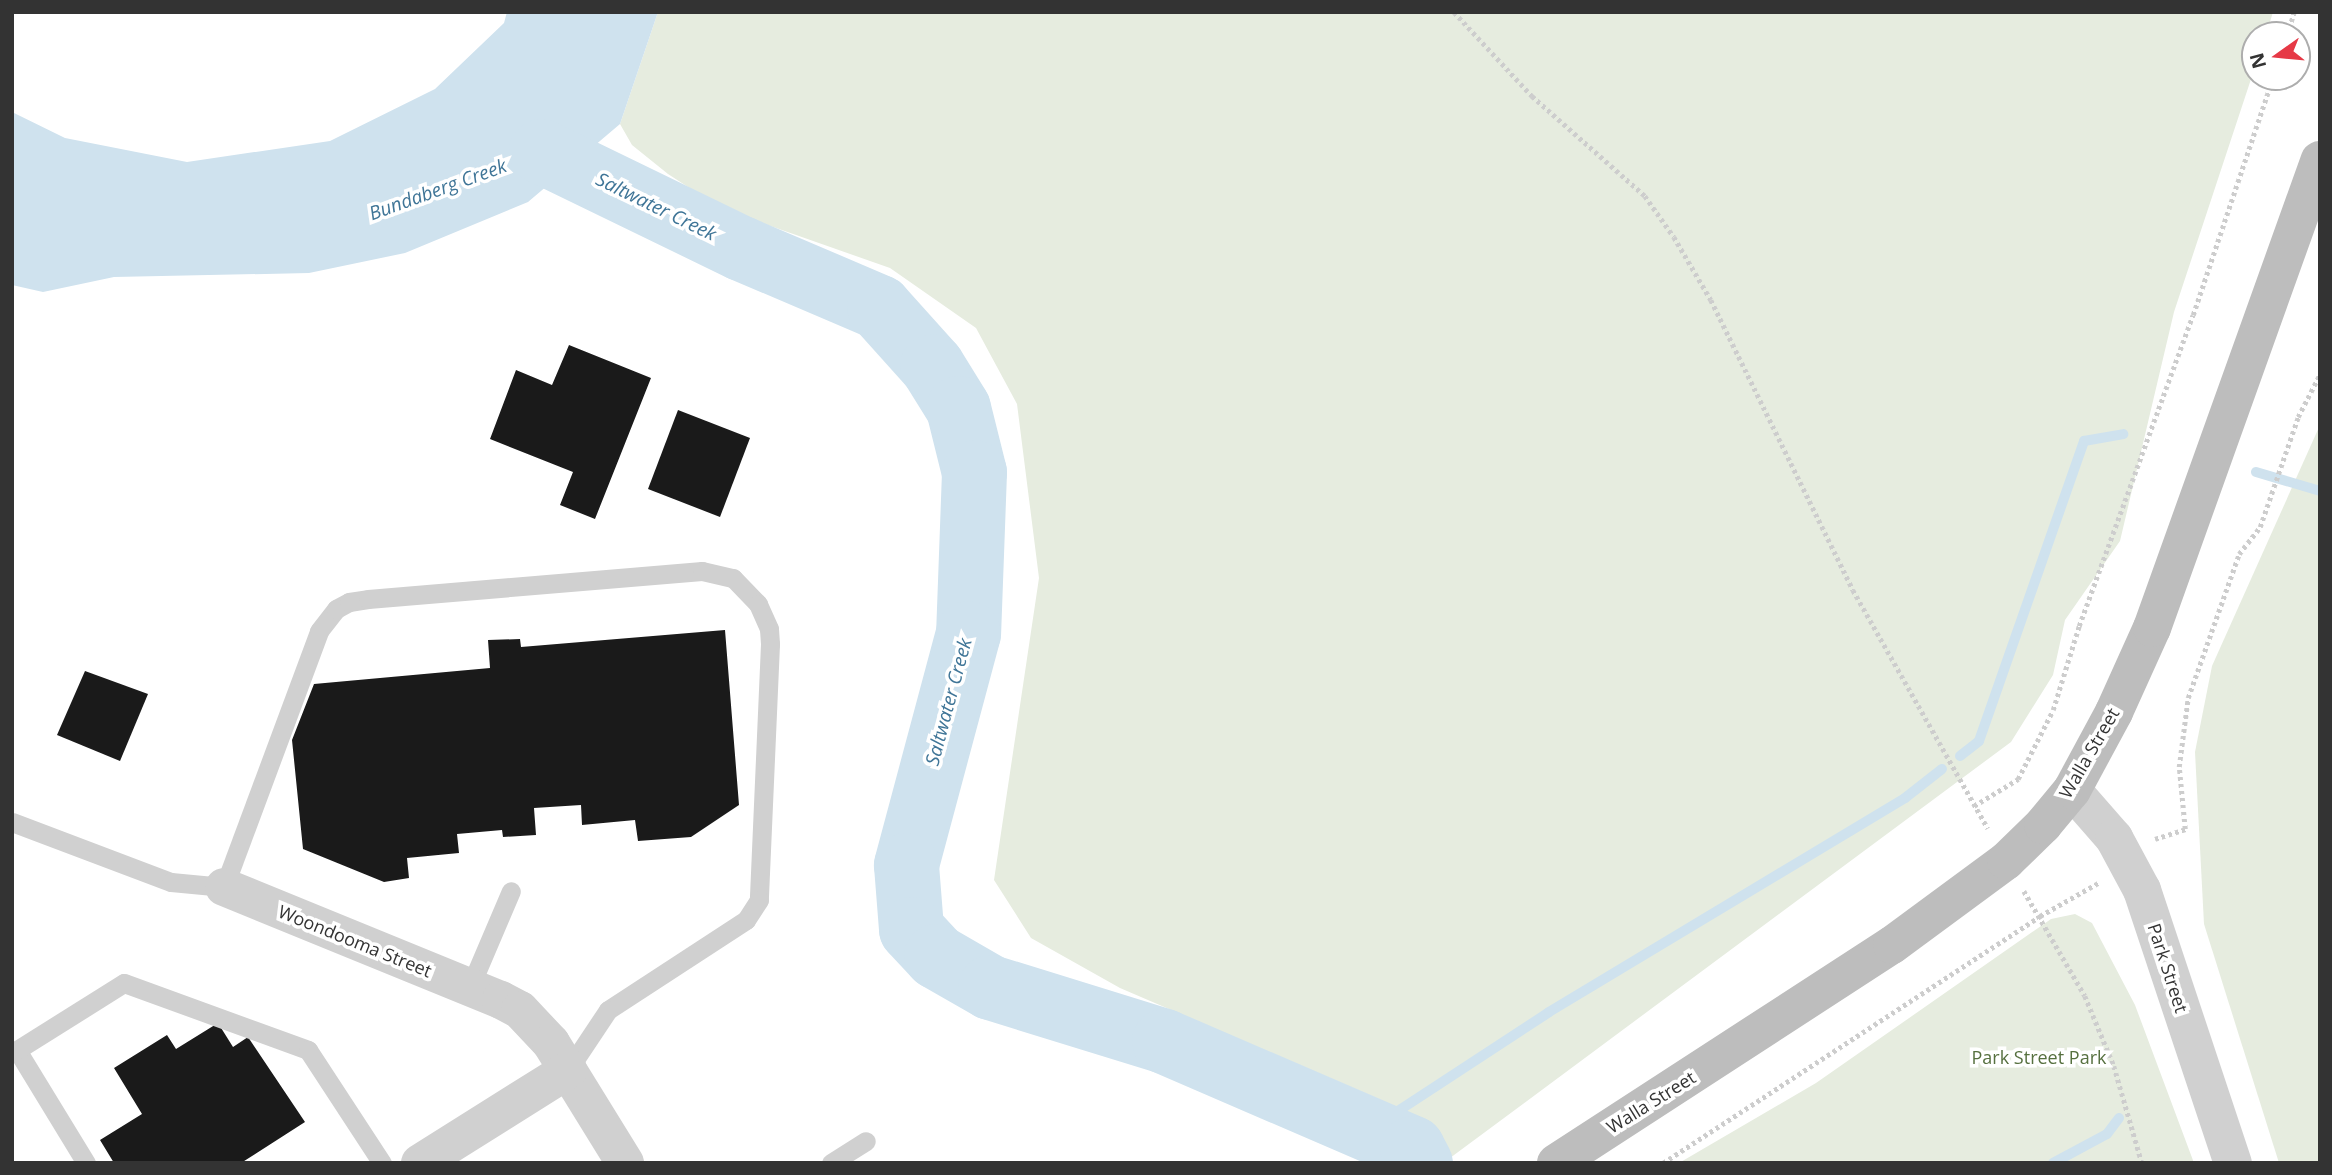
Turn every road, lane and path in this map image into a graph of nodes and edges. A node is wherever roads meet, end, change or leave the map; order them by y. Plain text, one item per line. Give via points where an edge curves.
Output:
1 (1454, 12) edge
2 (2268, 91) edge
3 (2320, 160) edge
4 (2320, 374) edge
5 (2072, 790) junction
6 (1974, 806) junction
7 (12, 822) edge
8 (1988, 829) dead end
9 (2127, 861) junction
10 (224, 887) junction
11 (2022, 887) dead end
12 (511, 891) dead end
13 (2040, 916) junction
14 (470, 987) junction
15 (568, 1070) junction
16 (866, 1141) dead end
17 (86, 1163) edge
18 (382, 1163) edge
19 (420, 1163) edge
20 (625, 1163) edge
21 (831, 1163) edge
22 (1556, 1163) edge
23 (1663, 1163) edge
24 (2142, 1163) edge
25 (2233, 1163) edge

1 - 6 path via 1532,96 1645,196 1674,237 1711,300 1853,590
2 - 6 path via 2053,710 2018,779
3 - 5 street, Walla Street via 2152,628
4 - 9 path via 2298,417 2260,527 2239,554 2188,698 2179,767 2185,829 2154,839
5 - 9 street, Park Street via 2114,838
5 - 22 street, Walla Street via 2006,861 1892,945
6 - 8 path
7 - 10 lane, Woondooma Street via 171,882
9 - 13 path via 2088,891
9 - 25 street, Park Street via 2142,890
10 - 14 street, Woondooma Street
10 - 15 lane via 319,631 336,609 368,599 702,571 733,578 751,593 769,629 760,900 746,920 608,1010
11 - 13 path
12 - 14 lane
13 - 23 path
13 - 24 path via 2085,996 2110,1055
14 - 15 street, Woondooma Street via 520,1010 551,1043
15 - 19 street
15 - 20 street, Woondooma Street
16 - 21 lane
17 - 18 lane via 17,1050 124,983 308,1050

